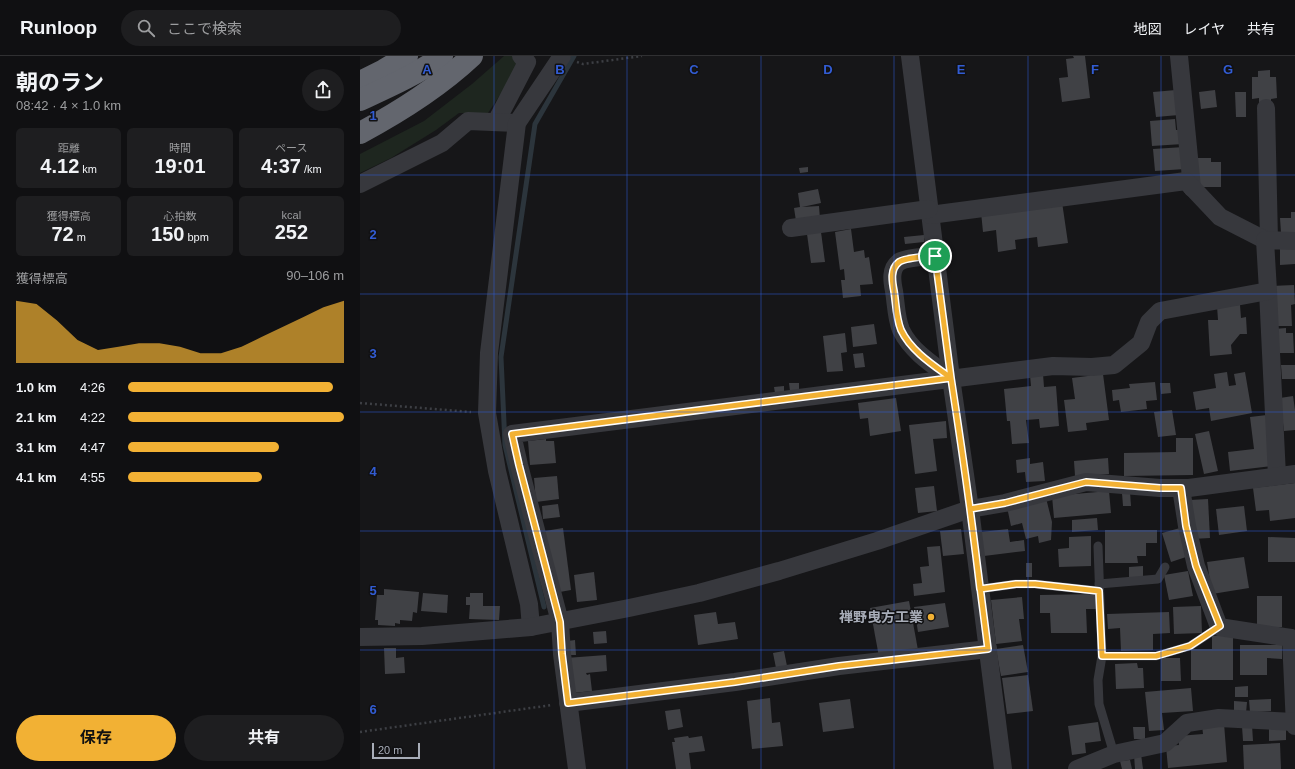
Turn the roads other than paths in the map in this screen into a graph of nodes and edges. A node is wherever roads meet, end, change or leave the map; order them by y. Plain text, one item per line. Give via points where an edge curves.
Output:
1 (407, 56) edge
2 (442, 56) edge
3 (472, 56) edge
4 (521, 56) edge
5 (910, 56) edge
6 (1179, 56) edge
7 (569, 59) edge
8 (360, 82) edge
9 (360, 100) edge
10 (1266, 108) dead end
11 (496, 122) junction
12 (517, 123) junction
13 (360, 133) edge
14 (360, 184) edge
15 (1192, 188) junction
16 (930, 212) junction
17 (791, 228) dead end
18 (1267, 240) junction
19 (1295, 241) edge
20 (935, 256) junction
21 (1268, 291) junction
22 (951, 378) junction
23 (1295, 474) edge
24 (1277, 476) junction
25 (1181, 488) junction
26 (970, 509) junction
27 (1098, 546) dead end
28 (1165, 567) dead end
29 (1099, 588) junction
30 (980, 589) junction
31 (560, 622) junction
32 (532, 626) junction
33 (1220, 626) junction
34 (360, 638) edge
35 (1293, 638) edge
36 (988, 649) junction
37 (1102, 656) junction
38 (568, 703) junction
39 (1295, 724) edge
40 (1114, 754) junction
41 (577, 769) edge
42 (1003, 769) edge
43 (1077, 769) edge

1 - 8 highway
2 - 9 highway
3 - 13 highway via 427,93
4 - 11 street via 527,62
5 - 16 street
6 - 15 street
7 - 12 street
10 - 18 street
11 - 12 street
11 - 14 street via 468,121 442,143
12 - 32 street via 489,353 486,413
15 - 16 street via 1186,181
15 - 18 street via 1220,217
16 - 17 street
16 - 20 street
18 - 19 street
18 - 21 street
20 - 22 street
20 - 22 street via 901,261 893,271 892,283 901,330 924,359
21 - 22 street via 1160,312 1149,322 1141,343 1114,365 1053,366
21 - 24 street
22 - 26 street
22 - 31 street via 512,434
23 - 24 street
24 - 25 street
25 - 26 street via 1086,482 1005,503
25 - 33 street via 1186,526 1196,566
26 - 30 street
26 - 31 street via 779,571 699,593
27 - 29 lane
28 - 29 lane via 1158,579
29 - 30 lane via 1016,584
29 - 37 lane
30 - 36 street
31 - 32 street
31 - 38 street
32 - 34 street via 422,636
33 - 35 street
33 - 37 lane via 1190,646 1156,656
35 - 39 street
36 - 38 street via 839,666
36 - 42 street
37 - 40 lane via 1098,680 1099,704
38 - 41 street
39 - 40 street via 1219,718 1187,723 1165,743
40 - 43 street

